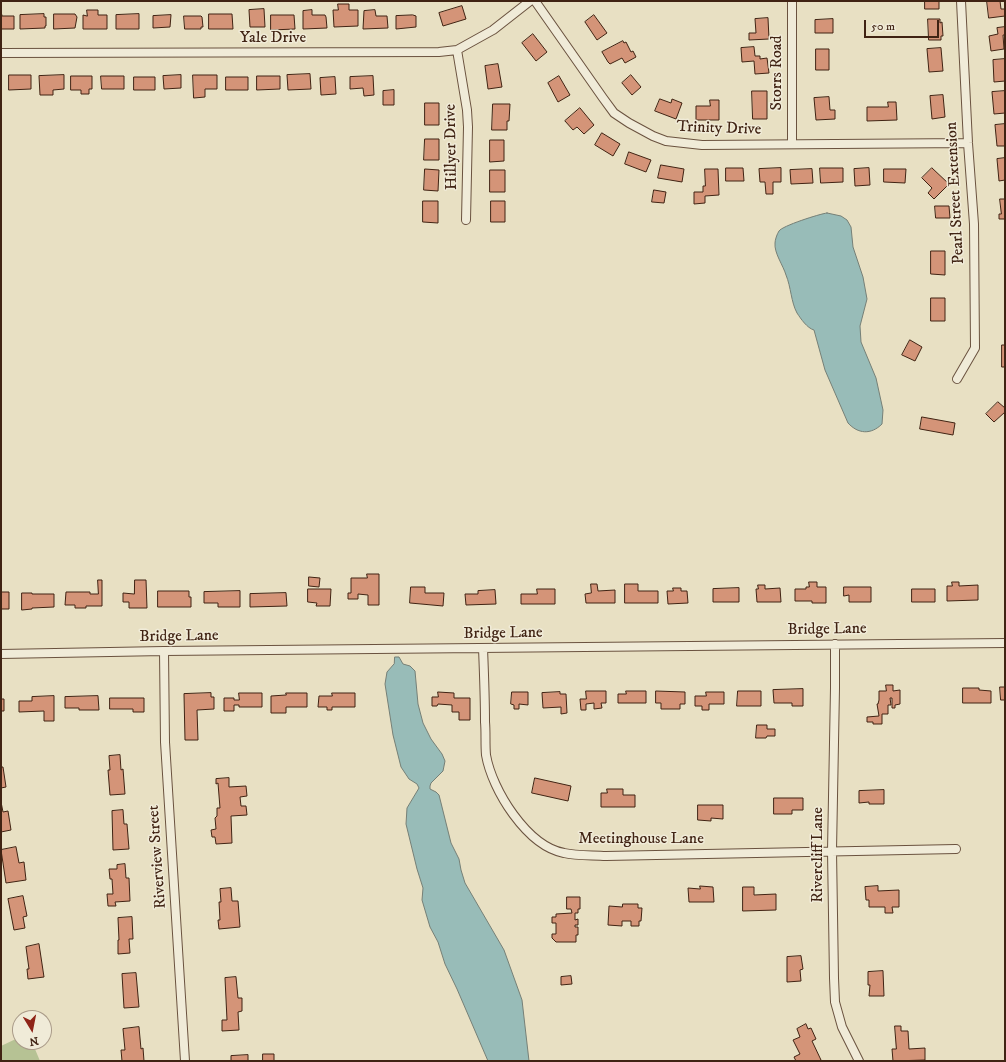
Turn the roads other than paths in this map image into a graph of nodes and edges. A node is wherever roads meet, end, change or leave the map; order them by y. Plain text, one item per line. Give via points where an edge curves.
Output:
1 (530, 1) edge
2 (535, 1) edge
3 (792, 1) edge
4 (961, 1) edge
5 (456, 50) junction
6 (1, 53) edge
7 (968, 143) junction
8 (792, 144) junction
9 (466, 220) dead end
10 (958, 379) dead end
11 (1005, 643) edge
12 (834, 644) junction
13 (483, 648) junction
14 (164, 651) junction
15 (1, 654) edge
16 (956, 849) dead end
17 (832, 851) junction
18 (185, 1061) edge
19 (859, 1061) edge

1 - 5 street, Yale Drive via 493,30
2 - 8 street, Trinity Drive via 614,113 641,130 666,141 702,145
3 - 8 street, Storrs Road
4 - 7 street, Pearl Street Extension
5 - 6 street, Yale Drive via 399,53
5 - 9 street, Hillyer Drive via 467,110
7 - 8 street, Trinity Drive
7 - 10 street, Pearl Street Extension via 974,224 975,348
11 - 12 street, Bridge Lane
12 - 13 street, Bridge Lane
12 - 17 street, Rivercliff Lane
13 - 14 street, Bridge Lane
13 - 17 street, Meetinghouse Lane via 486,755 493,778 505,800 526,830 538,842 564,853 606,856
14 - 15 street, Bridge Lane
14 - 18 street, Riverview Street via 165,742
16 - 17 street, Meetinghouse Lane
17 - 19 street, Rivercliff Lane via 835,1002 842,1027

